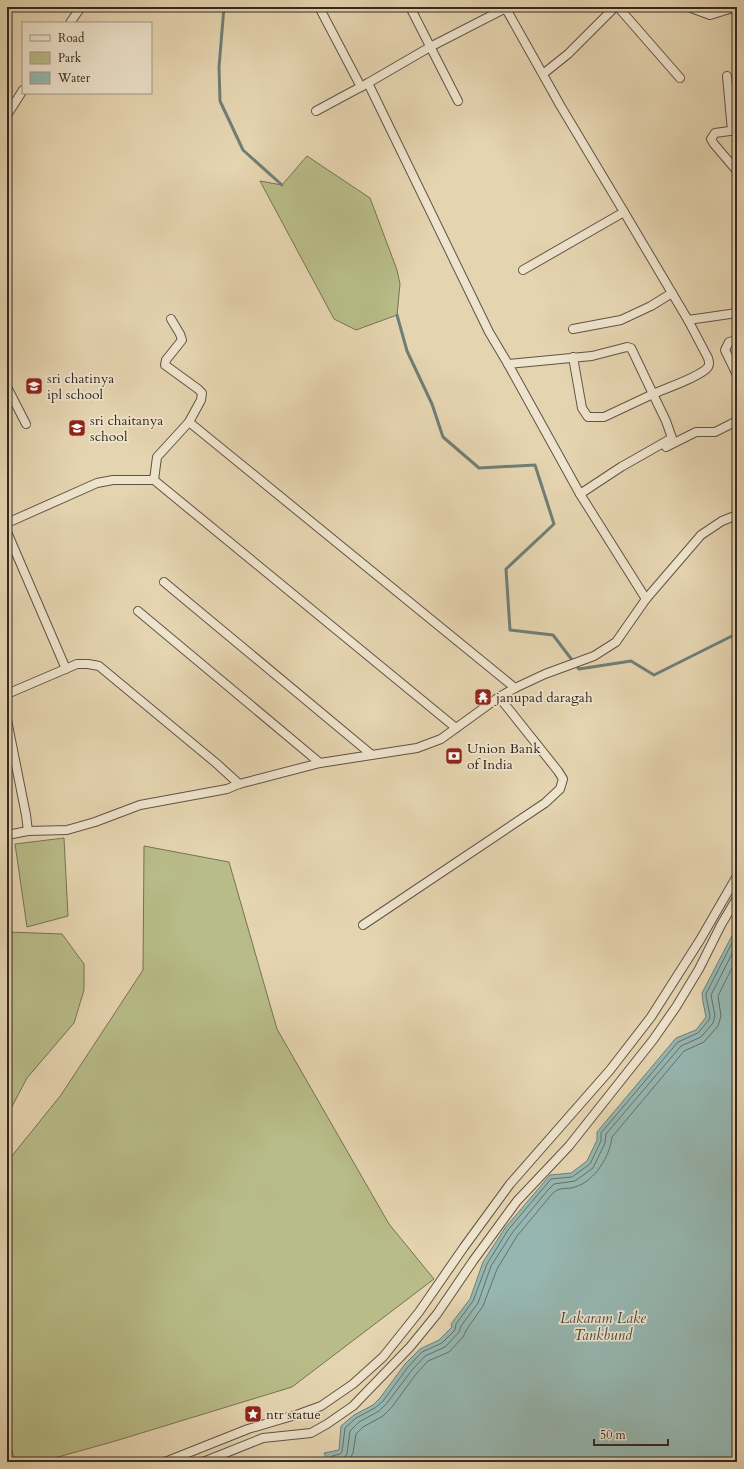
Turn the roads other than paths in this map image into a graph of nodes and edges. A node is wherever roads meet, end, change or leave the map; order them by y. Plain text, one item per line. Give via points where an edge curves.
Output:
1 (81, 7) edge
2 (319, 7) edge
3 (410, 7) edge
4 (506, 7) edge
5 (616, 7) edge
6 (736, 7) edge
7 (691, 8) edge
8 (71, 22) edge
9 (430, 47) junction
10 (543, 74) junction
11 (727, 76) dead end
12 (680, 78) dead end
13 (365, 85) junction
14 (22, 92) edge
15 (458, 101) dead end
16 (316, 111) dead end
17 (7, 115) edge
18 (734, 131) edge
19 (737, 171) edge
20 (624, 212) junction
21 (523, 270) dead end
22 (672, 293) junction
23 (737, 313) edge
24 (171, 320) dead end
25 (688, 320) junction
26 (574, 329) dead end
27 (737, 340) edge
28 (573, 357) junction
29 (508, 364) junction
30 (737, 375) edge
31 (7, 387) edge
32 (653, 394) junction
33 (737, 421) edge
34 (189, 422) junction
35 (26, 424) dead end
36 (633, 464) dead end
37 (154, 480) junction
38 (580, 494) junction
39 (737, 515) edge
40 (7, 523) edge
41 (7, 532) edge
42 (164, 582) dead end
43 (646, 599) junction
44 (138, 611) dead end
45 (66, 669) junction
46 (515, 688) junction
47 (7, 694) edge
48 (499, 697) junction
49 (7, 720) edge
50 (456, 728) junction
51 (372, 754) junction
52 (320, 763) junction
53 (239, 784) junction
54 (28, 831) junction
55 (7, 835) edge
56 (737, 876) edge
57 (737, 898) edge
58 (363, 925) dead end
59 (260, 1425) junction
60 (263, 1438) junction
61 (165, 1462) edge
62 (203, 1462) edge

1 - 8 street
2 - 13 street
3 - 9 street
4 - 9 street
4 - 10 street
5 - 10 street via 568,54
5 - 12 street
6 - 7 street via 710,15
9 - 13 street
9 - 15 street
10 - 20 street
11 - 18 street
13 - 16 street
13 - 29 street via 489,332
14 - 17 street
18 - 19 street via 715,133 712,139
20 - 21 street
20 - 22 street
22 - 25 street
22 - 26 street via 621,320
23 - 25 street
24 - 34 street via 182,340 165,365 198,389 202,397
25 - 32 street via 708,358 707,368
27 - 30 street via 729,342 725,350
28 - 29 street
28 - 32 street via 631,348
28 - 32 street via 582,408 588,418 604,416
29 - 38 street
31 - 35 street
32 - 38 street via 672,438
33 - 36 street via 715,432 696,432
34 - 37 street via 157,457
34 - 46 street
37 - 40 street via 113,480 97,484
37 - 50 street
38 - 43 street
39 - 43 street via 722,521 701,535
41 - 45 street
42 - 51 street
43 - 46 street via 616,642 594,656
44 - 52 street
45 - 47 street
45 - 53 street via 77,664 99,666
46 - 48 street
48 - 50 street
48 - 58 street via 558,771 563,779 560,789 545,803
49 - 54 street
50 - 51 street via 441,739 417,748
51 - 52 street
52 - 53 street
53 - 54 street via 227,789 140,805 67,830
54 - 55 street
56 - 59 street via 651,1017 610,1070 510,1184 419,1312 383,1357 353,1384 321,1406
57 - 60 street via 695,975 653,1040 569,1146 517,1201 437,1314 410,1347 353,1406 327,1424 311,1433
59 - 60 street
59 - 61 street
60 - 62 street

